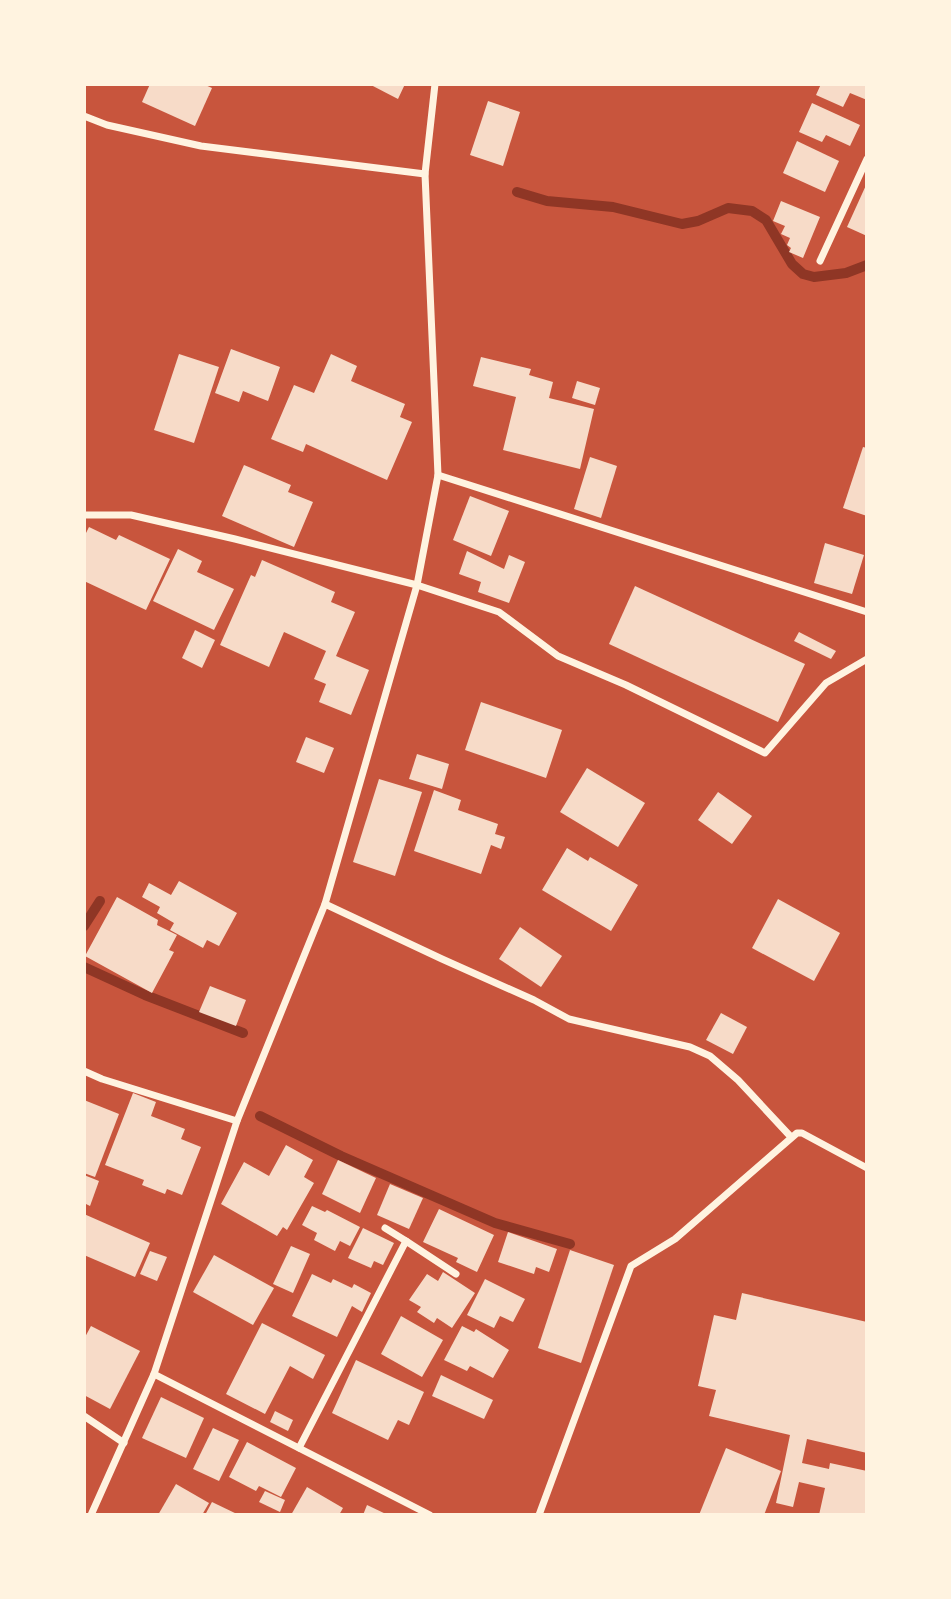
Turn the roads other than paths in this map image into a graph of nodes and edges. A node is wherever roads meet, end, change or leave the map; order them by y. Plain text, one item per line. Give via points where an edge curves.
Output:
1 (435, 84) edge
2 (84, 116) edge
3 (867, 159) edge
4 (425, 174) junction
5 (820, 261) dead end
6 (438, 475) junction
7 (84, 514) edge
8 (417, 585) junction
9 (867, 612) edge
10 (867, 659) edge
11 (325, 904) junction
12 (84, 1071) edge
13 (237, 1121) junction
14 (791, 1137) junction
15 (867, 1168) edge
16 (385, 1228) dead end
17 (407, 1241) junction
18 (456, 1274) dead end
19 (155, 1374) junction
20 (84, 1416) edge
21 (124, 1443) junction
22 (299, 1448) junction
23 (91, 1515) edge
24 (429, 1515) edge
25 (539, 1515) edge

1 - 4 street
2 - 4 street via 201,146
3 - 5 street
4 - 6 street
6 - 8 street
6 - 9 street
7 - 8 street via 131,515
8 - 10 street via 499,612 558,656 765,753 826,683
8 - 11 street
11 - 13 street
11 - 14 street via 569,1019 690,1047 710,1056
12 - 13 street
13 - 19 street
14 - 15 street via 802,1133
14 - 25 street via 675,1239 631,1266
16 - 17 street
17 - 18 street
17 - 22 street
19 - 21 street
19 - 22 street
20 - 21 street
21 - 23 street
22 - 24 street

